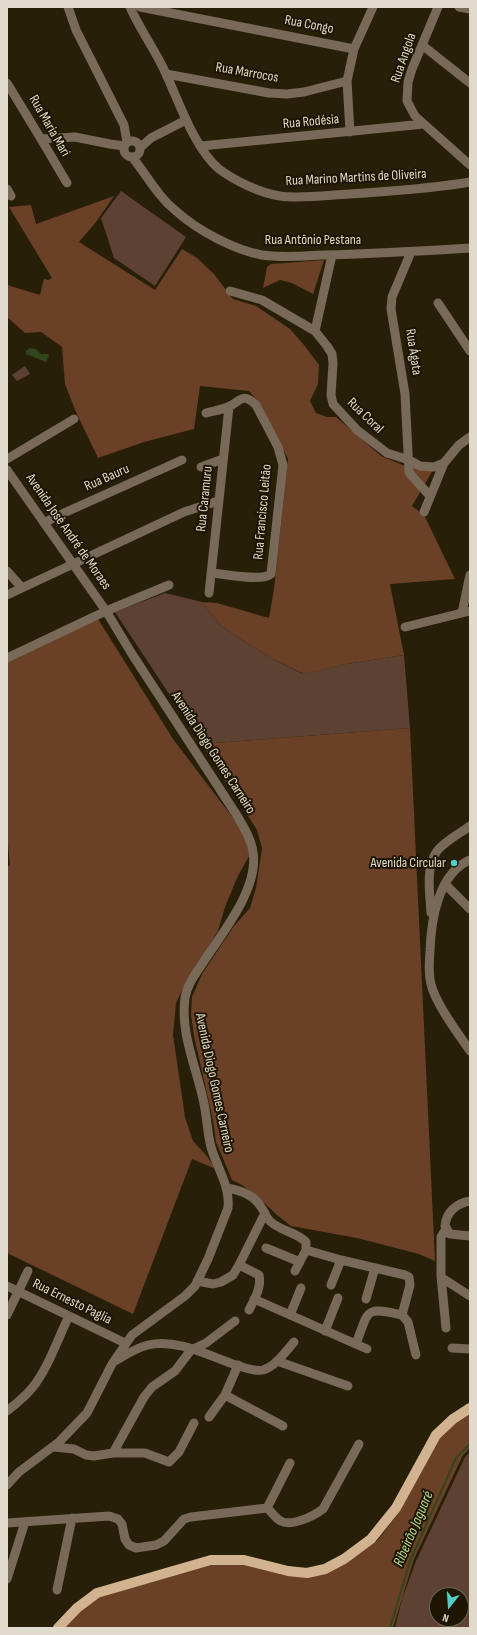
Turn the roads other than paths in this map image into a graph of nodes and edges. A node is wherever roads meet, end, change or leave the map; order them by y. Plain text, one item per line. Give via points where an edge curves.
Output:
1 (68, 7) edge
2 (130, 7) edge
3 (140, 7) edge
4 (373, 7) edge
5 (438, 7) edge
6 (459, 7) edge
7 (470, 9) edge
8 (422, 45) junction
9 (354, 49) junction
10 (166, 74) junction
11 (346, 81) junction
12 (7, 83) edge
13 (470, 83) edge
14 (186, 120) junction
15 (424, 124) junction
16 (350, 132) junction
17 (41, 139) junction
18 (201, 146) junction
19 (132, 147) junction
20 (470, 165) edge
21 (470, 182) edge
22 (66, 183) dead end
23 (470, 248) edge
24 (411, 252) junction
25 (332, 255) junction
26 (230, 291) dead end
27 (438, 303) dead end
28 (315, 331) junction
29 (470, 351) edge
30 (230, 407) junction
31 (206, 413) dead end
32 (74, 419) dead end
33 (470, 437) edge
34 (7, 459) edge
35 (182, 460) dead end
36 (223, 460) junction
37 (409, 460) junction
38 (444, 463) junction
39 (201, 467) dead end
40 (8, 473) edge
41 (430, 496) junction
42 (218, 501) junction
43 (424, 512) dead end
44 (44, 523) junction
45 (74, 565) junction
46 (7, 572) edge
47 (212, 573) junction
48 (470, 575) edge
49 (169, 585) dead end
50 (22, 588) junction
51 (210, 593) dead end
52 (7, 595) edge
53 (106, 611) junction
54 (466, 612) edge
55 (405, 627) dead end
56 (8, 654) edge
57 (470, 826) edge
58 (470, 860) edge
59 (445, 884) junction
60 (470, 909) edge
61 (432, 918) junction
62 (470, 1051) edge
63 (227, 1188) junction
64 (470, 1201) edge
65 (265, 1213) junction
66 (446, 1228) junction
67 (470, 1236) edge
68 (266, 1248) dead end
69 (306, 1250) junction
70 (341, 1260) junction
71 (300, 1262) junction
72 (240, 1265) junction
73 (375, 1268) junction
74 (28, 1271) dead end
75 (296, 1271) dead end
76 (441, 1276) junction
77 (197, 1281) junction
78 (331, 1285) dead end
79 (7, 1286) edge
80 (301, 1288) dead end
81 (18, 1292) junction
82 (470, 1296) edge
83 (338, 1298) dead end
84 (254, 1299) junction
85 (366, 1299) dead end
86 (249, 1310) dead end
87 (7, 1315) edge
88 (290, 1315) junction
89 (402, 1315) junction
90 (69, 1316) junction
91 (235, 1321) dead end
92 (446, 1328) dead end
93 (325, 1330) junction
94 (294, 1342) dead end
95 (125, 1343) junction
96 (356, 1344) junction
97 (452, 1348) dead end
98 (367, 1349) dead end
99 (470, 1349) edge
100 (191, 1350) junction
101 (416, 1355) dead end
102 (277, 1361) junction
103 (112, 1364) junction
104 (238, 1365) junction
105 (348, 1386) dead end
106 (225, 1395) junction
107 (470, 1408) edge
108 (7, 1411) edge
109 (210, 1417) dead end
110 (194, 1423) dead end
111 (283, 1426) dead end
112 (359, 1444) dead end
113 (54, 1447) junction
114 (113, 1453) junction
115 (290, 1463) dead end
116 (7, 1485) edge
117 (267, 1508) junction
118 (72, 1518) junction
119 (25, 1522) junction
120 (7, 1523) edge
121 (7, 1579) edge
122 (56, 1590) dead end
123 (58, 1628) edge

1 - 19 street, Rua Antônio Pestana via 76,30 124,125
2 - 10 street, Rua Marino Martins de Oliveira
3 - 9 street, Rua Congo
4 - 9 street
5 - 8 street, Rua Angola
6 - 7 street
8 - 13 street
8 - 15 street, Rua Angola via 412,69 406,94 410,109
9 - 11 street
10 - 11 street, Rua Marrocos via 287,94
10 - 14 street, Rua Marino Martins de Oliveira
11 - 16 street
12 - 17 street, Rua Maria Mari
14 - 18 street, Rua Marino Martins de Oliveira
14 - 19 street
15 - 16 street, Rua Rodésia
15 - 20 street, Rua Angola
16 - 18 street, Rua Rodésia
17 - 19 street via 75,136
17 - 22 street, Rua Maria Mari
18 - 21 street, Rua Marino Martins de Oliveira via 211,161 232,177 253,188 280,196 335,195 440,187
19 - 25 street, Rua Antônio Pestana via 166,202 197,226 239,248 262,255
23 - 24 street, Rua Antônio Pestana
24 - 25 street, Rua Antônio Pestana
24 - 37 street, Rua Ágata via 392,297 405,394
25 - 28 street
26 - 28 street, Rua Coral via 262,300
27 - 29 street
28 - 37 street, Rua Coral via 332,354 333,404 372,443 386,453
30 - 31 street
30 - 36 street, Rua Caramuru
30 - 47 street, Rua Francisco Leitão via 243,398 251,400 256,405 278,447 283,465 282,489 271,574 267,577 257,577
32 - 34 street
33 - 38 street via 458,445
35 - 44 street, Rua Bauru
36 - 39 street
36 - 42 street, Rua Caramuru
37 - 38 street, Rua Coral via 430,468
37 - 41 street via 412,476
38 - 41 street
40 - 44 street, Avenida José André de Moraes
41 - 43 street
42 - 45 street via 184,512
42 - 47 street, Rua Caramuru
44 - 45 street, Avenida José André de Moraes
45 - 50 street
45 - 53 street, Avenida José André de Moraes
46 - 50 street
47 - 51 street, Rua Caramuru
48 - 54 street
49 - 53 street
50 - 52 street
53 - 56 street
53 - 63 street, Avenida Diogo Gomes Carneiro via 236,814 248,835 254,853 252,874 244,898 192,979 184,1008 187,1034 204,1100 209,1140
54 - 55 street
57 - 61 street via 444,845 432,862 429,881
58 - 59 street via 459,866
59 - 60 street
59 - 61 street
61 - 62 street via 430,983 434,994
63 - 65 street via 237,1189 253,1198
63 - 77 street, Avenida Diogo Gomes Carneiro via 228,1208
64 - 66 street via 452,1210 447,1217
65 - 69 street via 279,1228 299,1236 306,1242
65 - 72 street
66 - 67 street via 452,1235
66 - 76 street via 441,1237
68 - 71 street
69 - 70 street
69 - 71 street
70 - 73 street
70 - 78 street
71 - 75 street
72 - 77 street via 233,1275 221,1282 213,1284
72 - 84 street via 260,1275
73 - 85 street
73 - 89 street via 405,1275 408,1278 410,1285
74 - 81 street
76 - 82 street
76 - 92 street
77 - 95 street, Avenida Diogo Gomes Carneiro via 185,1296
79 - 81 street, Rua Ernesto Paglia
80 - 88 street
81 - 87 street
81 - 90 street, Rua Ernesto Paglia
83 - 93 street
84 - 86 street
84 - 88 street
88 - 93 street
89 - 96 street via 383,1310 370,1312
89 - 101 street via 408,1322
90 - 95 street, Rua Ernesto Paglia
90 - 108 street via 33,1387
91 - 100 street via 206,1343
93 - 96 street
94 - 102 street
95 - 103 street, Avenida Diogo Gomes Carneiro
96 - 98 street
97 - 99 street
100 - 103 street via 164,1343 148,1345
100 - 104 street
100 - 114 street via 175,1371 152,1387 144,1397
102 - 104 street via 263,1370
102 - 105 street
103 - 113 street, Avenida Diogo Gomes Carneiro via 87,1412
104 - 106 street
106 - 109 street
106 - 111 street
107 - 123 main road via 436,1435 396,1508 371,1539 344,1559 325,1569 307,1573 244,1560 211,1560 96,1593
110 - 114 street via 178,1452 169,1462 146,1453
112 - 117 street via 322,1509 315,1516 298,1521 281,1521
113 - 114 street via 74,1449 94,1456
113 - 116 street, Avenida Diogo Gomes Carneiro via 19,1472
115 - 117 street
117 - 118 street via 190,1517 184,1519 164,1542 136,1548 129,1545 125,1539 122,1524 118,1519 109,1516
118 - 119 street
118 - 122 street
119 - 120 street
119 - 121 street

